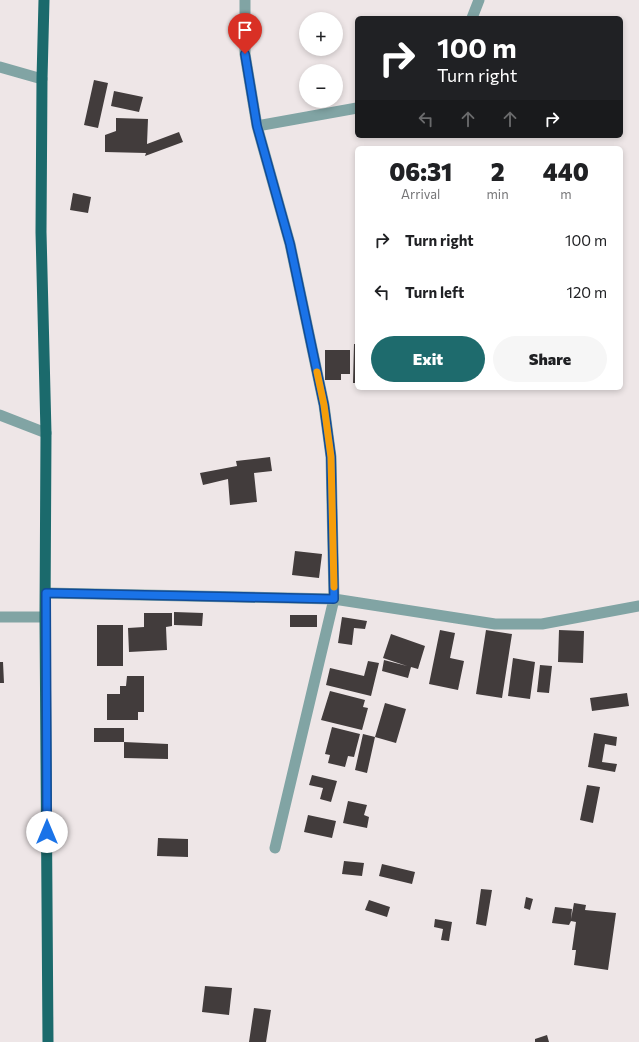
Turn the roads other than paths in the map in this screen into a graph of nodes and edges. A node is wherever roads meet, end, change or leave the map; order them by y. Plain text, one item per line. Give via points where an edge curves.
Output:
1 (44, 0) edge
2 (245, 0) edge
3 (479, 0) edge
4 (473, 16) edge
5 (0, 67) edge
6 (42, 79) junction
7 (355, 108) edge
8 (257, 126) junction
9 (0, 415) edge
10 (46, 433) junction
11 (46, 593) junction
12 (334, 599) junction
13 (639, 606) edge
14 (0, 617) edge
15 (45, 617) junction
16 (275, 848) dead end
17 (48, 1042) edge

1 - 6 main road
2 - 8 street via 245,54
3 - 4 street
5 - 6 street
6 - 10 main road via 41,232
7 - 8 street
8 - 12 street via 290,244 324,405 331,457
9 - 10 street
10 - 11 main road
11 - 12 street
11 - 15 main road
12 - 13 street via 495,624 542,624
12 - 16 street
14 - 15 street
15 - 17 main road

